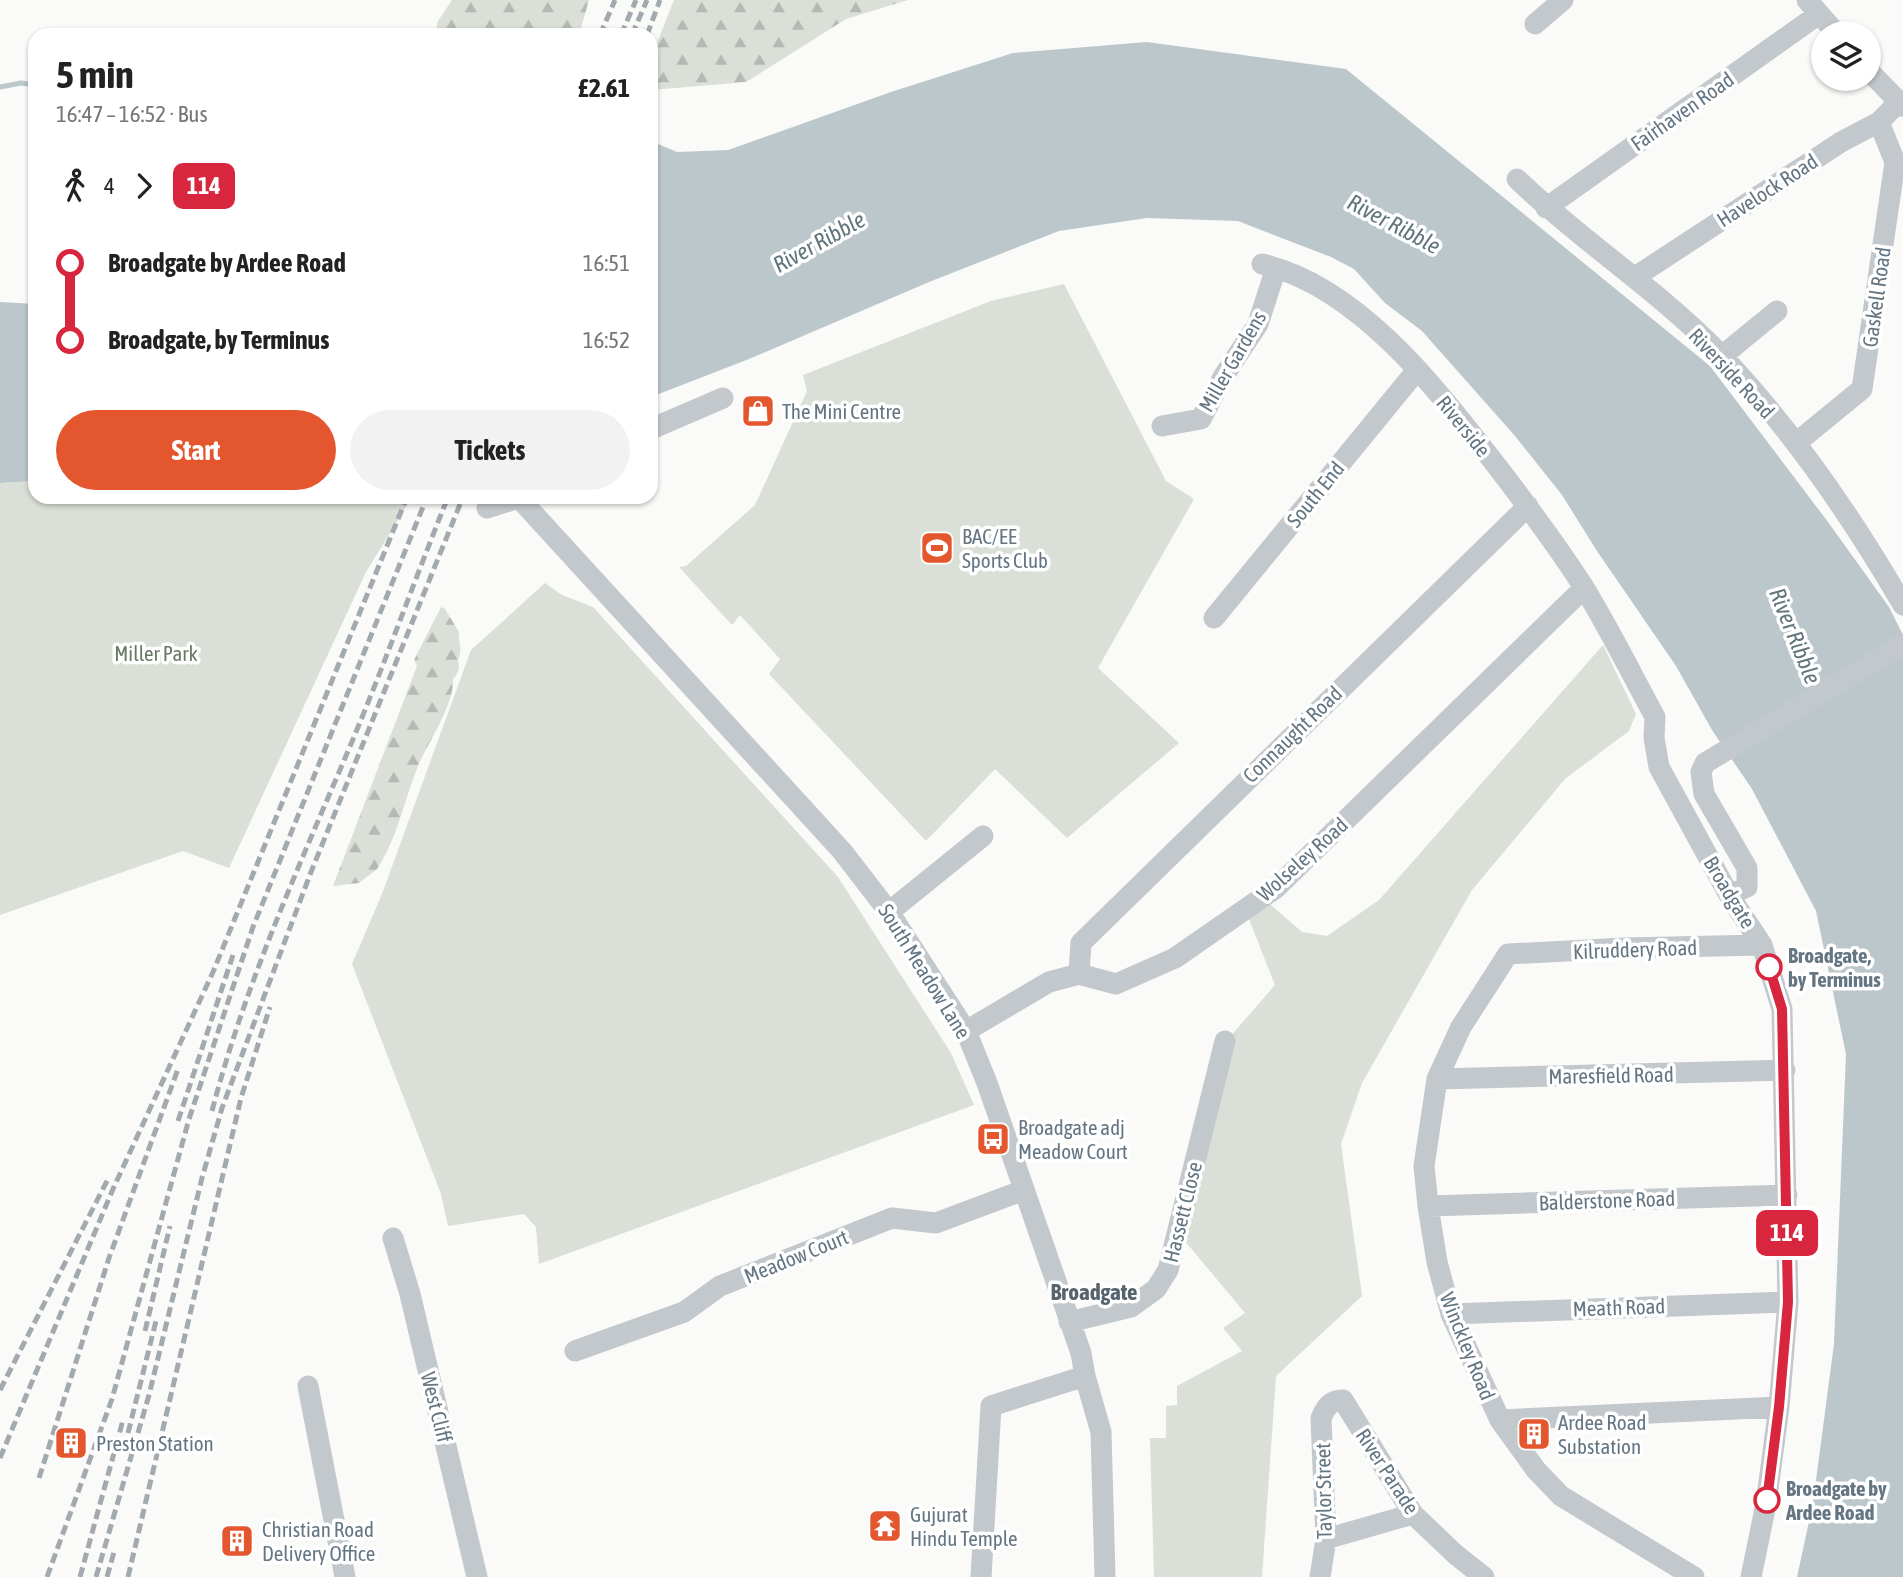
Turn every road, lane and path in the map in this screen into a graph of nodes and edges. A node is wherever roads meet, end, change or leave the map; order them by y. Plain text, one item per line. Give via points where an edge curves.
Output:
1 (1563, 0) edge
2 (1813, 7) edge
3 (1825, 21) edge
4 (1535, 24) dead end
5 (1881, 84) edge
6 (1900, 105) edge
7 (1879, 122) junction
8 (1517, 179) dead end
9 (1546, 208) junction
10 (1269, 266) joint
11 (1635, 277) junction
12 (1777, 312) dead end
13 (1722, 356) junction
14 (1417, 370) junction
15 (723, 398) dead end
16 (658, 426) edge
17 (1162, 426) dead end
18 (1796, 443) junction
19 (501, 504) edge
20 (526, 504) edge
21 (1528, 506) junction
22 (487, 508) dead end
23 (1584, 588) junction
24 (1903, 605) edge
25 (1214, 618) dead end
26 (1614, 642) joint
27 (1903, 644) edge
28 (984, 836) dead end
29 (1728, 895) junction
30 (889, 912) junction
31 (1762, 945) junction
32 (1508, 954) joint
33 (1079, 974) junction
34 (966, 1031) junction
35 (1224, 1041) dead end
36 (1785, 1070) junction
37 (1437, 1079) junction
38 (1024, 1190) junction
39 (1787, 1195) junction
40 (1428, 1206) junction
41 (393, 1238) dead end
42 (1788, 1302) junction
43 (1451, 1314) junction
44 (1069, 1322) junction
45 (575, 1351) dead end
46 (1086, 1376) junction
47 (308, 1386) dead end
48 (1326, 1407) joint
49 (1779, 1407) junction
50 (1500, 1420) junction
51 (1413, 1514) junction
52 (1326, 1539) junction
53 (345, 1577) edge
54 (477, 1577) edge
55 (981, 1577) edge
56 (1105, 1577) edge
57 (1320, 1577) edge
58 (1484, 1577) edge
59 (1694, 1577) edge
60 (1751, 1577) edge

1 - 4 street
2 - 3 street
2 - 9 street, Fairhaven Road
5 - 6 street
6 - 7 street, Havelock Road
7 - 11 street, Havelock Road
7 - 18 street, Gaskell Road via 1895,162 1863,389
8 - 9 street, Riverside Road
9 - 11 street, Riverside Road
10 - 14 street, Riverside via 1322,289 1347,306
10 - 17 street, Miller Gardens via 1258,324 1201,419
11 - 13 street, Riverside Road
12 - 13 street
13 - 18 street, Riverside Road
14 - 21 street, Riverside
14 - 25 street, South End
15 - 16 street
18 - 24 street, Riverside Road
19 - 22 street
20 - 30 street, South Meadow Lane via 842,851
21 - 23 street, Riverside
21 - 33 street, Connaught Road via 1081,943
23 - 26 street, Riverside
23 - 33 street, Wolseley Road via 1276,888 1175,958 1116,984
26 - 29 street, Broadgate via 1655,717 1659,767
27 - 29 street via 1705,763 1701,772 1704,794 1747,868 1747,887
28 - 30 street
29 - 31 street, Broadgate
30 - 34 street, South Meadow Lane
31 - 32 street, Kilruddery Road
31 - 36 street, Broadgate via 1782,1009
32 - 37 street, Winckley Road via 1461,1027
33 - 34 street via 1049,982
34 - 38 street, South Meadow Lane
35 - 44 street, Hassett Close via 1168,1270 1156,1289 1131,1307
36 - 37 street, Maresfield Road
36 - 39 street, Broadgate
37 - 40 street, Winckley Road via 1424,1166
38 - 44 street, South Meadow Lane
38 - 45 street, Meadow Court via 936,1223 892,1218 720,1286 684,1312
39 - 40 street, Balderstone Road
39 - 42 street, Broadgate
40 - 43 street, Winckley Road
41 - 54 street, West Cliff
42 - 43 street, Meath Road
42 - 49 street, Broadgate
43 - 50 street, Winckley Road
44 - 46 street, South Meadow Lane
46 - 55 street via 992,1406
46 - 56 street, South Meadow Lane via 1101,1432
47 - 53 street
48 - 51 street, River Parade via 1343,1400
48 - 52 street, Taylor Street via 1321,1418
49 - 50 street
49 - 60 street, Broadgate
50 - 59 street, Winckley Road via 1561,1496
51 - 52 street
51 - 58 street, River Parade
52 - 57 street, Taylor Street

